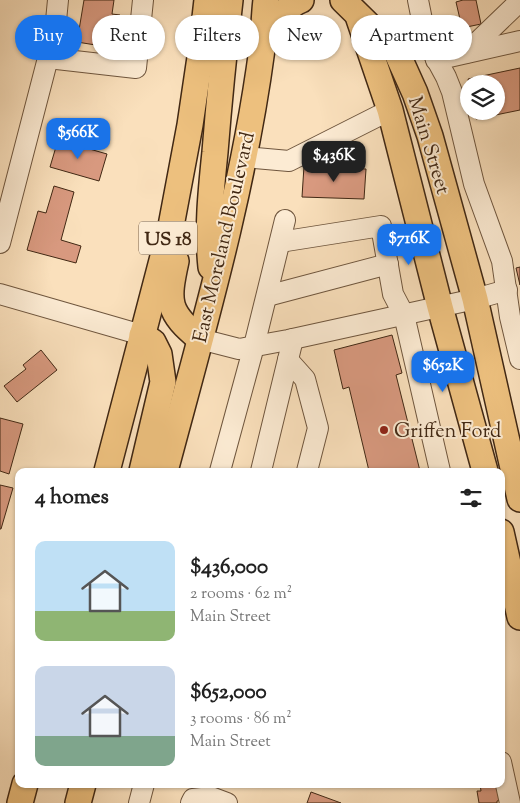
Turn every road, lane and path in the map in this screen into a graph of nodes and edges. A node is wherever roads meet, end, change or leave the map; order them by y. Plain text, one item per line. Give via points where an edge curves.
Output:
1 (58, 0) edge
2 (143, 0) edge
3 (207, 0) edge
4 (230, 0) edge
5 (266, 0) edge
6 (301, 0) edge
7 (418, 0) edge
8 (520, 1) edge
9 (350, 4) edge
10 (57, 15) edge
11 (421, 15) edge
12 (520, 41) edge
13 (472, 47) edge
14 (262, 48) junction
15 (472, 52) edge
16 (47, 60) edge
17 (66, 60) edge
18 (436, 60) edge
19 (390, 110) junction
20 (190, 126) junction
21 (244, 157) junction
22 (441, 177) junction
23 (286, 220) dead end
24 (280, 242) junction
25 (0, 243) edge
26 (388, 264) junction
27 (213, 287) junction
28 (507, 290) junction
29 (0, 294) edge
30 (267, 296) junction
31 (475, 299) junction
32 (440, 307) junction
33 (404, 315) junction
34 (142, 335) junction
35 (200, 339) junction
36 (294, 339) junction
37 (254, 346) junction
38 (520, 359) edge
39 (288, 360) junction
40 (108, 468) edge
41 (143, 468) edge
42 (166, 468) edge
43 (221, 468) edge
44 (263, 468) edge
45 (308, 468) edge
46 (439, 468) edge
47 (484, 468) edge
48 (520, 499) edge
49 (505, 548) edge
50 (510, 568) edge
51 (520, 617) edge
52 (505, 780) edge
53 (24, 788) edge
54 (82, 788) edge
55 (143, 788) edge
56 (20, 803) edge
57 (78, 803) edge
58 (139, 803) edge
59 (191, 803) edge
60 (227, 803) edge
61 (510, 803) edge

1 - 10 street
2 - 17 street via 136,68
3 - 20 main road, US 18
4 - 27 main road via 211,193 209,243
5 - 14 main road, East Moreland Boulevard / US 18
6 - 14 main road via 284,12
7 - 11 street
8 - 13 street
9 - 19 main road, Main Street
9 - 22 main road, Main Street via 397,53 415,93
12 - 15 street
14 - 21 main road, East Moreland Boulevard / US 18
16 - 25 street
18 - 28 street via 452,92 474,184 502,261
19 - 21 street via 289,161
19 - 22 main road via 400,110 412,117 425,155
19 - 32 main road, Main Street
20 - 34 main road, US 18 via 171,226
20 - 35 main road via 192,189 171,284 171,302 183,325
21 - 27 main road, East Moreland Boulevard / US 18
22 - 31 main road, Main Street
23 - 24 street
24 - 26 street via 381,226
24 - 30 street
26 - 30 street
26 - 33 street via 393,294
27 - 35 main road, East Moreland Boulevard / US 18
28 - 31 street
28 - 38 street
29 - 34 street
30 - 37 street
31 - 32 street
31 - 48 main road, Main Street
32 - 33 street
32 - 47 main road, Main Street
33 - 36 street
33 - 46 street
34 - 40 main road, US 18
34 - 41 main road via 153,342 159,354 163,382
35 - 37 street via 239,349
35 - 42 main road, East Moreland Boulevard / US 18
36 - 37 street
36 - 39 street
37 - 43 street
39 - 44 street
39 - 45 street via 305,380 318,428
49 - 50 main road
50 - 51 main road
52 - 61 street
53 - 56 main road
54 - 57 main road
55 - 58 street
59 - 60 street via 193,799 211,797

